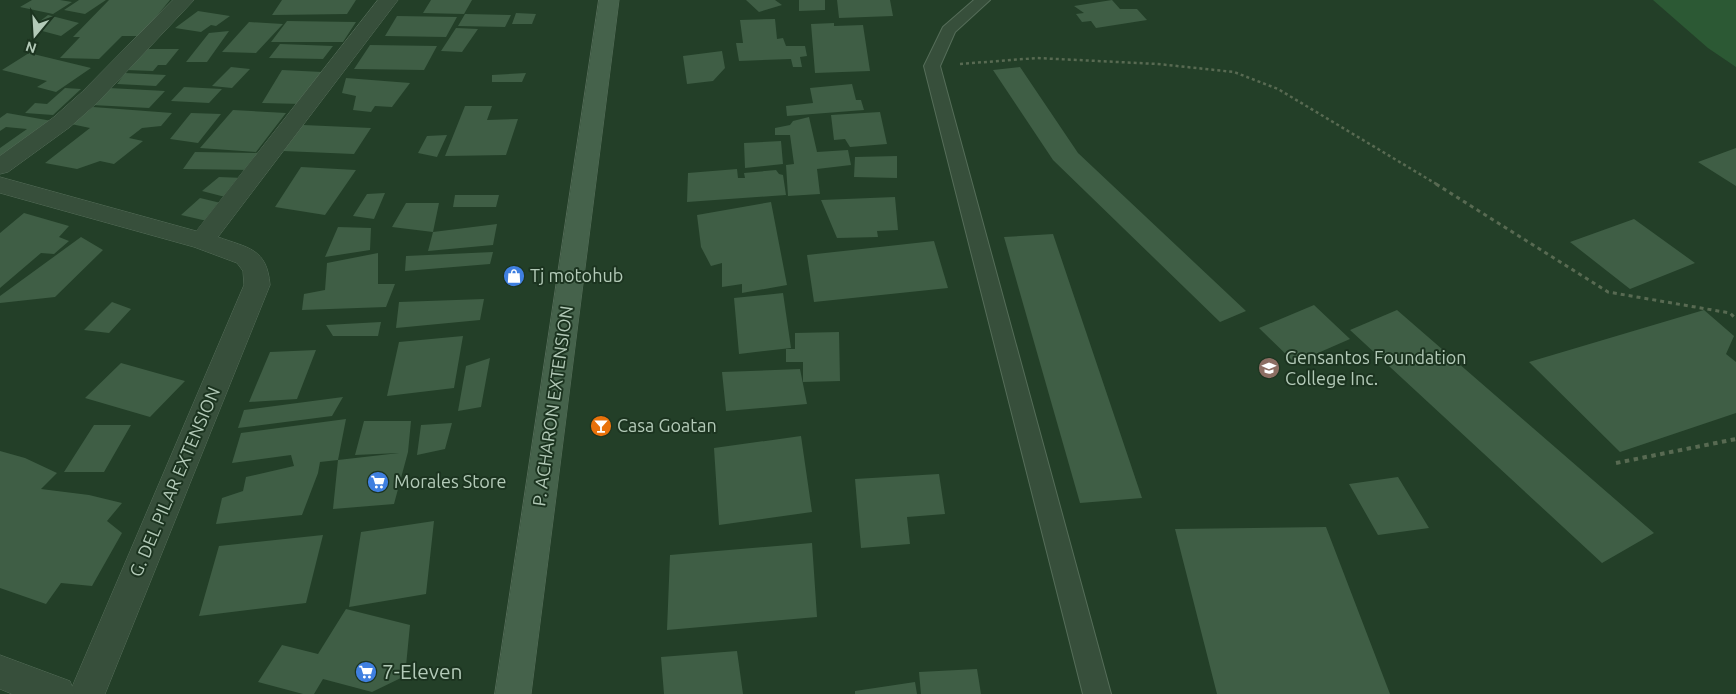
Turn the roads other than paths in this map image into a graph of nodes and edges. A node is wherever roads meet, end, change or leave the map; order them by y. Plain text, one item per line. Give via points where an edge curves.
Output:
1 (184, 0) edge
2 (388, 0) edge
3 (609, 0) edge
4 (962, 0) edge
5 (983, 0) edge
6 (948, 30) junction
7 (0, 167) edge
8 (0, 185) edge
9 (202, 242) junction
10 (0, 672) edge
11 (57, 694) edge
12 (88, 694) edge
13 (513, 694) edge
14 (1098, 694) edge

1 - 7 street via 90,97 62,122
2 - 9 street
3 - 13 main road, P. ACHARON EXTENSION
4 - 6 lane via 946,20
5 - 6 lane
6 - 14 lane via 932,66
8 - 9 street
9 - 12 street, G. DEL PILAR EXTENSION via 246,256 256,269 257,285
10 - 11 street

